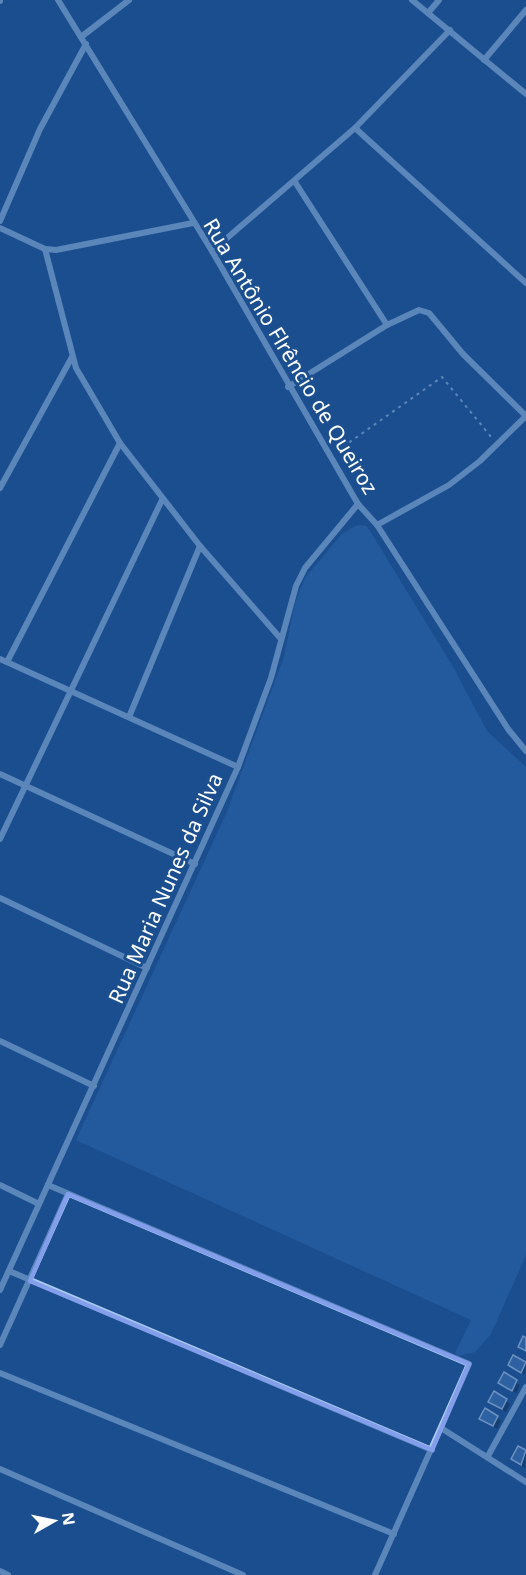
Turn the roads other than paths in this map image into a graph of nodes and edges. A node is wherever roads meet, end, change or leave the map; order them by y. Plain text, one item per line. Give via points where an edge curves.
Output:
1 (58, 0) edge
2 (129, 0) edge
3 (412, 0) edge
4 (439, 0) edge
5 (526, 10) edge
6 (428, 13) junction
7 (450, 30) junction
8 (84, 41) junction
9 (484, 60) junction
10 (526, 94) edge
11 (355, 128) junction
12 (295, 182) junction
13 (0, 221) edge
14 (194, 223) junction
15 (0, 228) edge
16 (45, 249) junction
17 (213, 251) junction
18 (526, 283) edge
19 (387, 325) junction
20 (72, 357) junction
21 (288, 387) junction
22 (526, 416) edge
23 (120, 442) junction
24 (0, 488) edge
25 (162, 500) junction
26 (358, 504) junction
27 (377, 525) junction
28 (200, 546) junction
29 (281, 639) junction
30 (0, 659) edge
31 (7, 662) junction
32 (72, 690) junction
33 (129, 717) junction
34 (526, 751) edge
35 (238, 767) junction
36 (0, 774) edge
37 (26, 786) junction
38 (0, 839) edge
39 (195, 864) junction
40 (0, 898) edge
41 (147, 968) junction
42 (0, 1041) edge
43 (94, 1086) junction
44 (0, 1185) edge
45 (48, 1185) junction
46 (68, 1194) junction
47 (39, 1204) junction
48 (9, 1271) junction
49 (30, 1281) junction
50 (0, 1290) edge
51 (0, 1345) edge
52 (0, 1373) edge
53 (526, 1387) edge
54 (441, 1428) junction
55 (432, 1450) junction
56 (488, 1456) junction
57 (0, 1469) edge
58 (526, 1482) edge
59 (394, 1534) junction
60 (0, 1571) edge
61 (8, 1575) edge
62 (243, 1575) edge
63 (375, 1575) edge

1 - 8 street, Rua Antônio Flrêncio de Queiroz
2 - 8 street
3 - 6 street
4 - 6 street
5 - 9 street
6 - 7 street
7 - 9 street
7 - 11 street
8 - 13 street
8 - 14 street, Rua Antônio Flrêncio de Queiroz
9 - 10 street
11 - 12 street
11 - 18 street
12 - 17 street
12 - 19 street
14 - 16 street via 66,249
14 - 17 street, Rua Antônio Flrêncio de Queiroz
15 - 16 street
16 - 20 street
17 - 21 street, Rua Antônio Flrêncio de Queiroz
19 - 21 street
19 - 22 street via 413,310 429,313 463,354
20 - 23 street
20 - 24 street
21 - 26 street, Rua Antônio Flrêncio de Queiroz
22 - 27 street via 449,485
23 - 25 street
23 - 31 street
25 - 28 street
25 - 32 street
26 - 27 street, Rua Antônio Flrêncio de Queiroz
26 - 29 street, Rua Maria Nunes da Silva via 305,568 292,597
27 - 34 street, Rua Antônio Flrêncio de Queiroz
28 - 29 street
28 - 33 street
29 - 35 street, Rua Maria Nunes da Silva
30 - 31 street
31 - 32 street
32 - 33 street
32 - 37 street
33 - 35 street
35 - 39 street, Rua Maria Nunes da Silva
36 - 37 street
37 - 38 street
37 - 39 street
39 - 41 street, Rua Maria Nunes da Silva
40 - 41 street
41 - 43 street, Rua Maria Nunes da Silva
42 - 43 street
43 - 45 street, Rua Maria Nunes da Silva
44 - 47 street
45 - 46 street
45 - 47 street, Rua Maria Nunes da Silva
46 - 49 street
46 - 54 street via 469,1364
47 - 48 street, Rua Maria Nunes da Silva
48 - 49 street
48 - 50 street, Rua Maria Nunes da Silva
49 - 51 street
49 - 55 street
52 - 59 street
53 - 56 street
54 - 55 street
54 - 56 street
55 - 59 street
56 - 58 street
57 - 62 street
59 - 63 street
60 - 61 street

